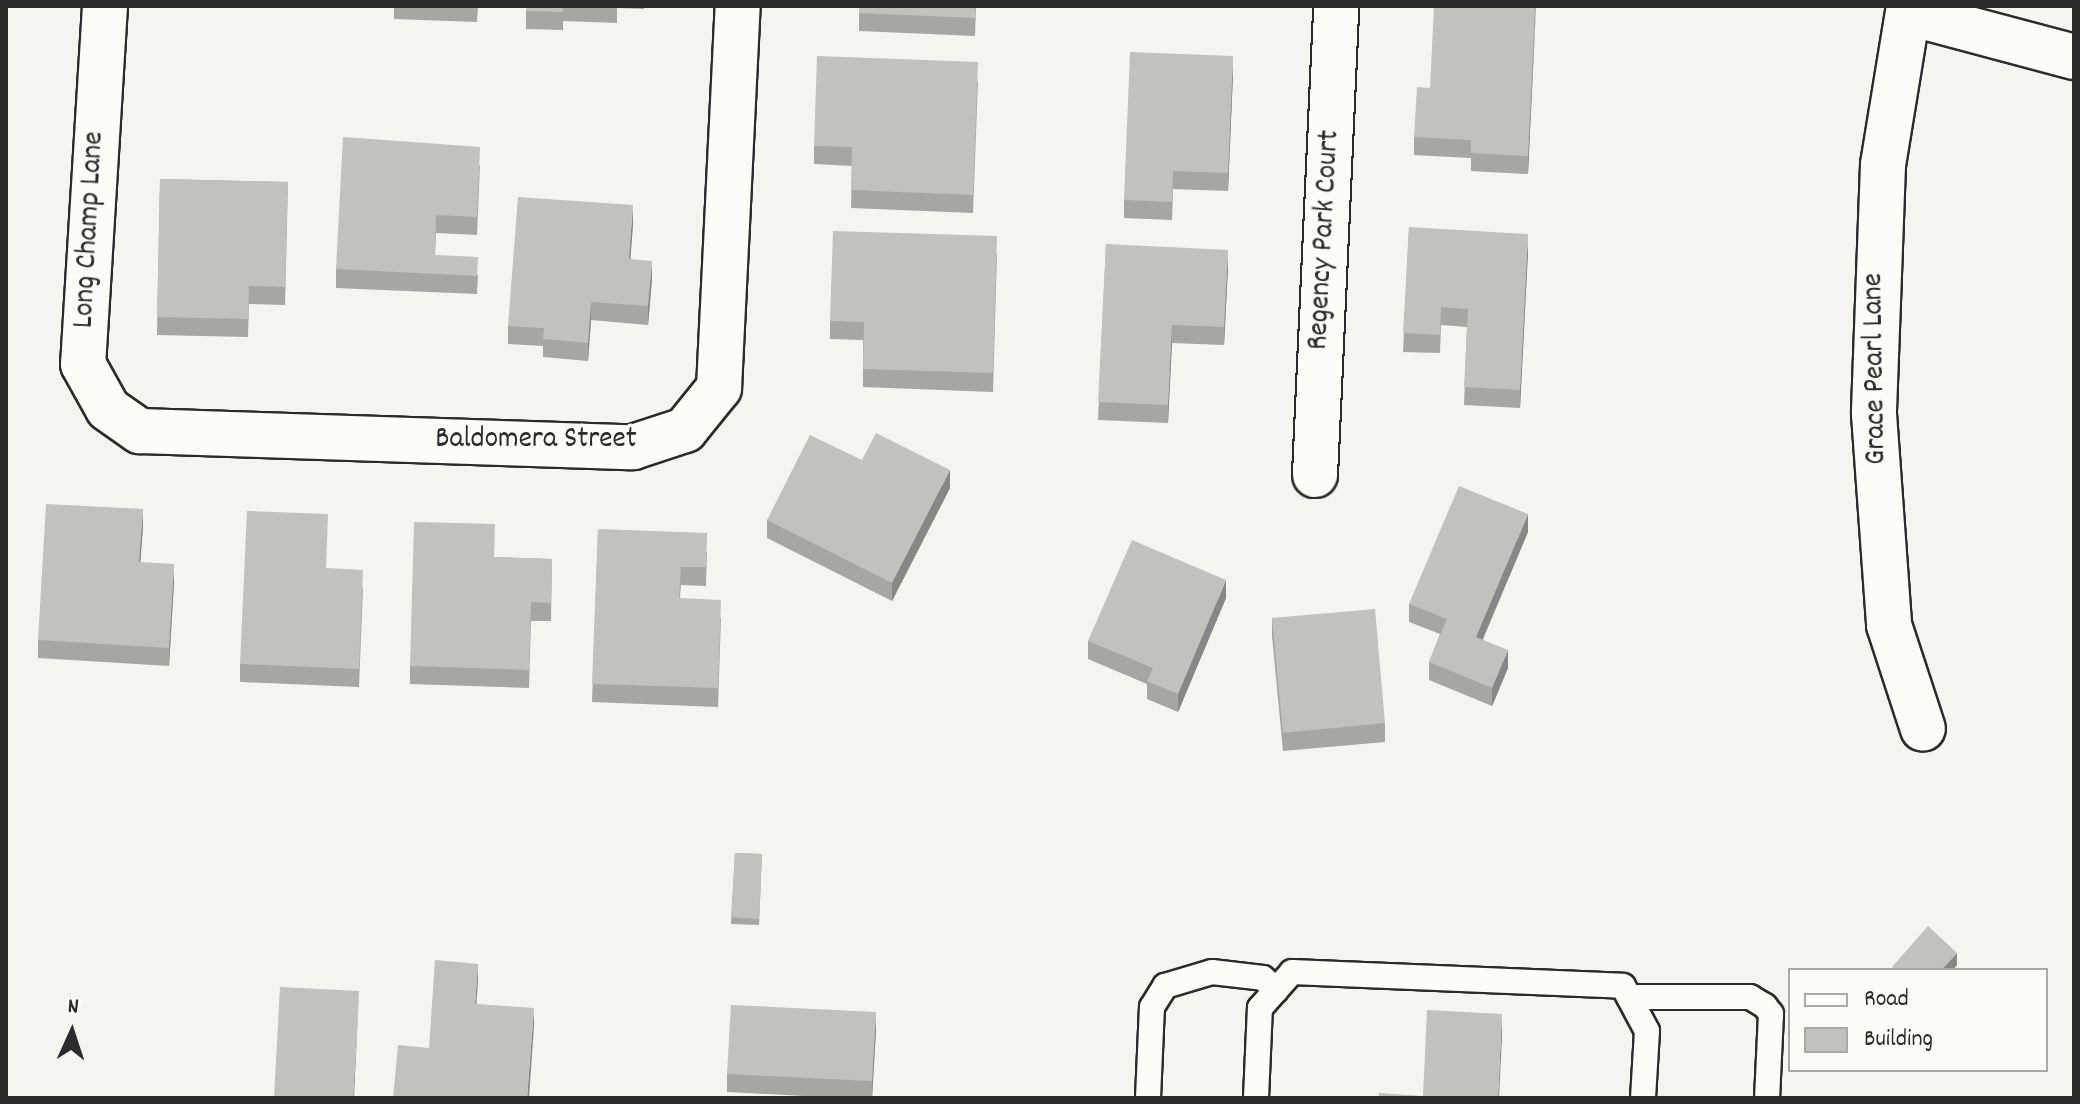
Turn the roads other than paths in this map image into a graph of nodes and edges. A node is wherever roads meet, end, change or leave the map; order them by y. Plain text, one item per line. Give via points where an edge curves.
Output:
1 (105, 6) edge
2 (738, 6) edge
3 (1336, 6) edge
4 (1909, 10) edge
5 (2074, 57) edge
6 (140, 431) joint
7 (1315, 475) dead end
8 (1923, 729) dead end
9 (1276, 990) junction
10 (1629, 997) junction
11 (1148, 1098) edge
12 (1256, 1098) edge
13 (1643, 1098) edge
14 (1767, 1098) edge

1 - 6 street, Long Champ Lane via 83,364 108,409
2 - 6 street, Baldomera Street via 719,388 685,430 633,447
3 - 7 street, Regency Park Court
4 - 5 street
4 - 8 street, Grace Pearl Lane via 1883,165 1874,414 1889,625
9 - 10 lane via 1292,972 1623,986
9 - 11 lane via 1263,978 1212,972 1165,986 1152,1007
9 - 12 lane via 1260,1008
10 - 13 lane via 1647,1031
10 - 14 lane via 1750,997 1765,1006 1771,1014

